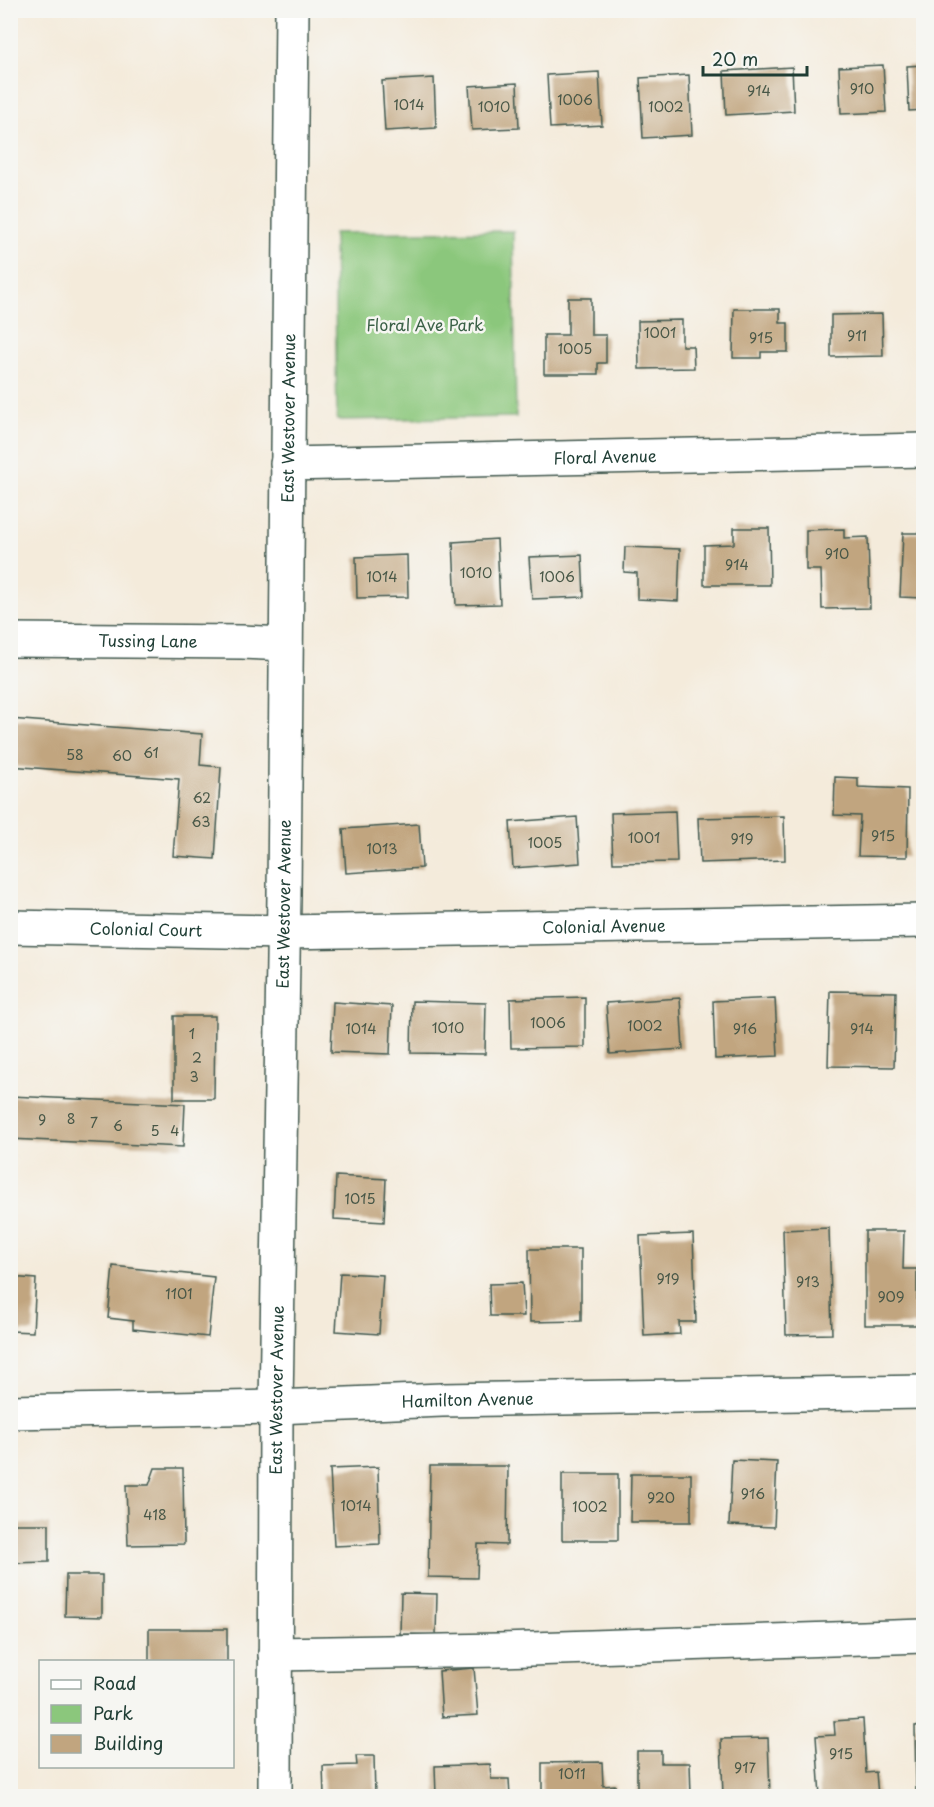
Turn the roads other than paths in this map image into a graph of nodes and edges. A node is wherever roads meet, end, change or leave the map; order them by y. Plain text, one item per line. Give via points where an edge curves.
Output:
1 (292, 10) edge
2 (924, 450) edge
3 (287, 464) junction
4 (10, 640) edge
5 (286, 644) junction
6 (924, 921) edge
7 (10, 927) edge
8 (283, 932) junction
9 (924, 1392) edge
10 (276, 1407) junction
11 (10, 1412) edge
12 (924, 1636) edge
13 (275, 1654) junction
14 (275, 1797) edge

1 - 3 street, East Westover Avenue
2 - 3 street, Floral Avenue
3 - 5 street, East Westover Avenue
4 - 5 street, Tussing Lane
5 - 8 street, East Westover Avenue
6 - 8 street, Colonial Avenue
7 - 8 street, Colonial Court
8 - 10 street, East Westover Avenue
9 - 10 street, Hamilton Avenue via 442,1400
10 - 11 street, Hamilton Avenue
10 - 13 street, East Westover Avenue
12 - 13 street
13 - 14 street, East Westover Avenue

